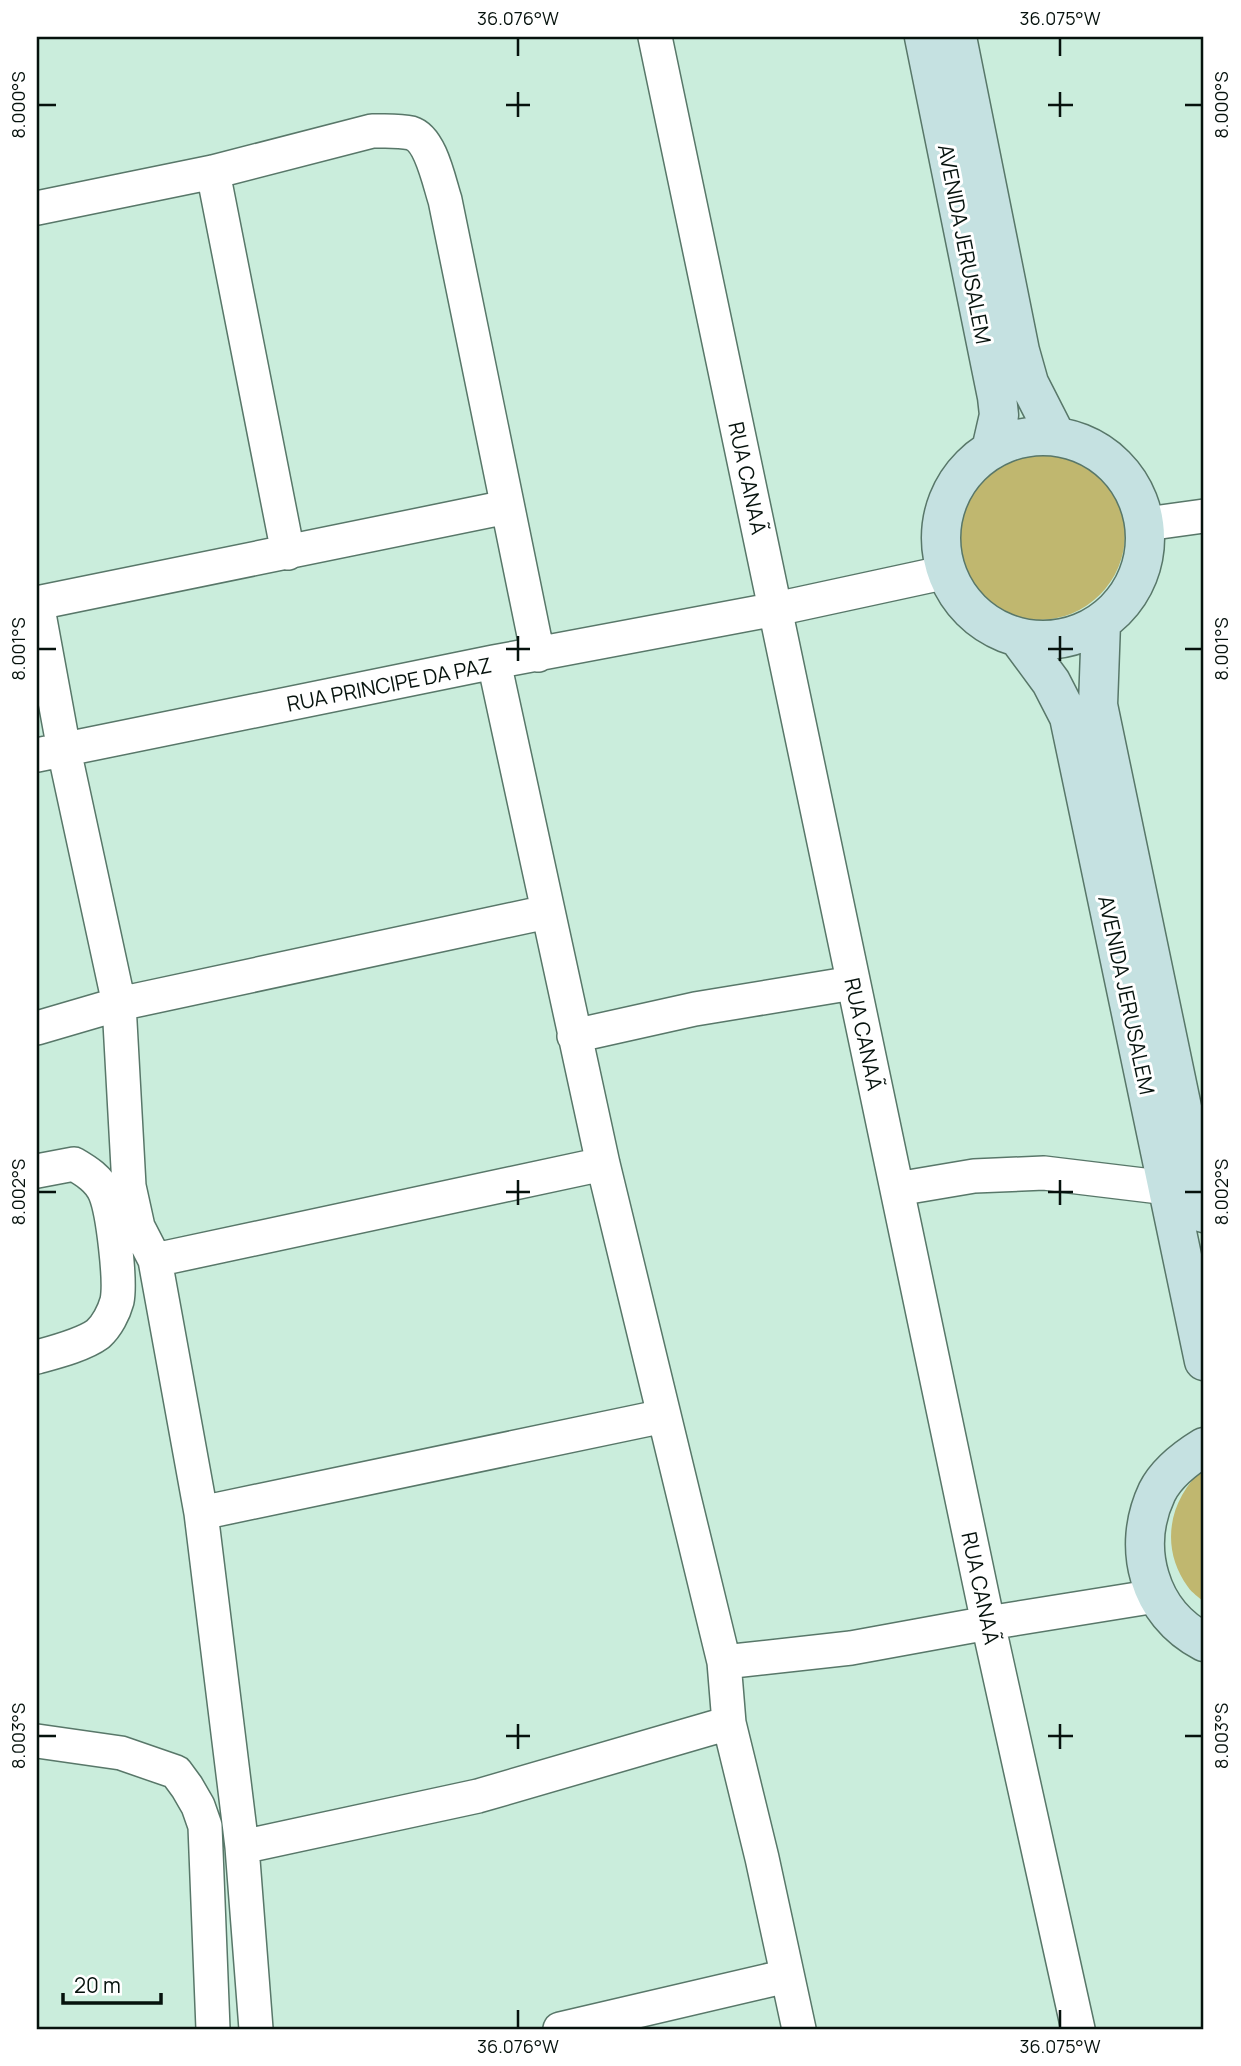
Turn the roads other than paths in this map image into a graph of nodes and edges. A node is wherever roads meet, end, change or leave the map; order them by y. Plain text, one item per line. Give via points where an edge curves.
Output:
1 (655, 37) edge
2 (924, 37) edge
3 (957, 37) edge
4 (213, 172) junction
5 (973, 199) junction
6 (37, 208) edge
7 (1056, 436) junction
8 (990, 450) junction
9 (507, 507) junction
10 (1204, 516) edge
11 (1146, 524) junction
12 (288, 553) junction
13 (947, 572) junction
14 (776, 609) junction
15 (1101, 623) junction
16 (1020, 640) junction
17 (538, 654) junction
18 (494, 662) junction
19 (50, 753) edge
20 (1117, 873) junction
21 (547, 912) junction
22 (853, 982) junction
23 (119, 1004) junction
24 (37, 1028) edge
25 (574, 1036) junction
26 (603, 1164) junction
27 (37, 1171) edge
28 (897, 1189) junction
29 (1191, 1198) edge
30 (155, 1261) junction
31 (37, 1357) edge
32 (1204, 1361) edge
33 (664, 1416) junction
34 (1204, 1447) edge
35 (201, 1513) junction
36 (1156, 1596) junction
37 (988, 1623) junction
38 (1204, 1642) edge
39 (724, 1662) junction
40 (729, 1723) junction
41 (37, 1741) edge
42 (242, 1847) junction
43 (787, 1976) junction
44 (212, 2029) edge
45 (256, 2029) edge
46 (559, 2029) edge
47 (799, 2029) edge
48 (1078, 2029) edge

1 - 14 street, RUA CANAÃ
2 - 5 street, AVENIDA JERUSALEM
3 - 5 street, AVENIDA JERUSALEM
4 - 6 street
4 - 9 street via 372,131 414,134 426,147 444,200
4 - 12 street
5 - 7 street, AVENIDA JERUSALEM via 1029,383
5 - 8 street, AVENIDA JERUSALEM via 999,415
7 - 8 street, AVENIDA JERUSALEM via 1022,438
7 - 11 street, AVENIDA JERUSALEM via 1088,446 1116,465 1135,492
8 - 13 street, AVENIDA JERUSALEM via 963,473 946,503 940,538
9 - 12 street
9 - 17 street
10 - 11 street
11 - 15 street, AVENIDA JERUSALEM via 1146,553 1138,580 1122,604
12 - 19 street via 37,603
13 - 14 street, RUA PRINCIPE DA PAZ
13 - 16 street, AVENIDA JERUSALEM via 967,607
14 - 17 street, RUA PRINCIPE DA PAZ
14 - 22 street, RUA CANAÃ
15 - 16 street, AVENIDA JERUSALEM via 1069,637
15 - 20 street, AVENIDA JERUSALEM via 1098,705
16 - 20 street, AVENIDA JERUSALEM via 1051,682 1069,717
17 - 18 street, RUA PRINCIPE DA PAZ
18 - 19 street, RUA PRINCIPE DA PAZ
18 - 21 street
19 - 23 street
20 - 29 street, AVENIDA JERUSALEM
21 - 23 street
21 - 25 street
22 - 25 street via 695,1009
22 - 28 street, RUA CANAÃ
23 - 24 street
23 - 30 street via 130,1186 138,1227
25 - 26 street
26 - 30 street
26 - 33 street
27 - 31 street via 74,1164 90,1173 104,1192 115,1242 118,1298 113,1314 98,1333
28 - 29 street via 974,1176 1044,1173
28 - 37 street, RUA CANAÃ
29 - 32 street, AVENIDA JERUSALEM
30 - 35 street
33 - 35 street
33 - 39 street
34 - 36 street via 1181,1461 1158,1489 1146,1524 1145,1561
35 - 42 street
36 - 37 street
36 - 38 street via 1172,1618
37 - 39 street via 851,1648
37 - 48 street, RUA CANAÃ
39 - 40 street
40 - 42 street via 478,1796
40 - 43 street
41 - 44 street via 121,1753 176,1772 198,1805 205,1826
42 - 45 street
43 - 46 street
43 - 47 street

